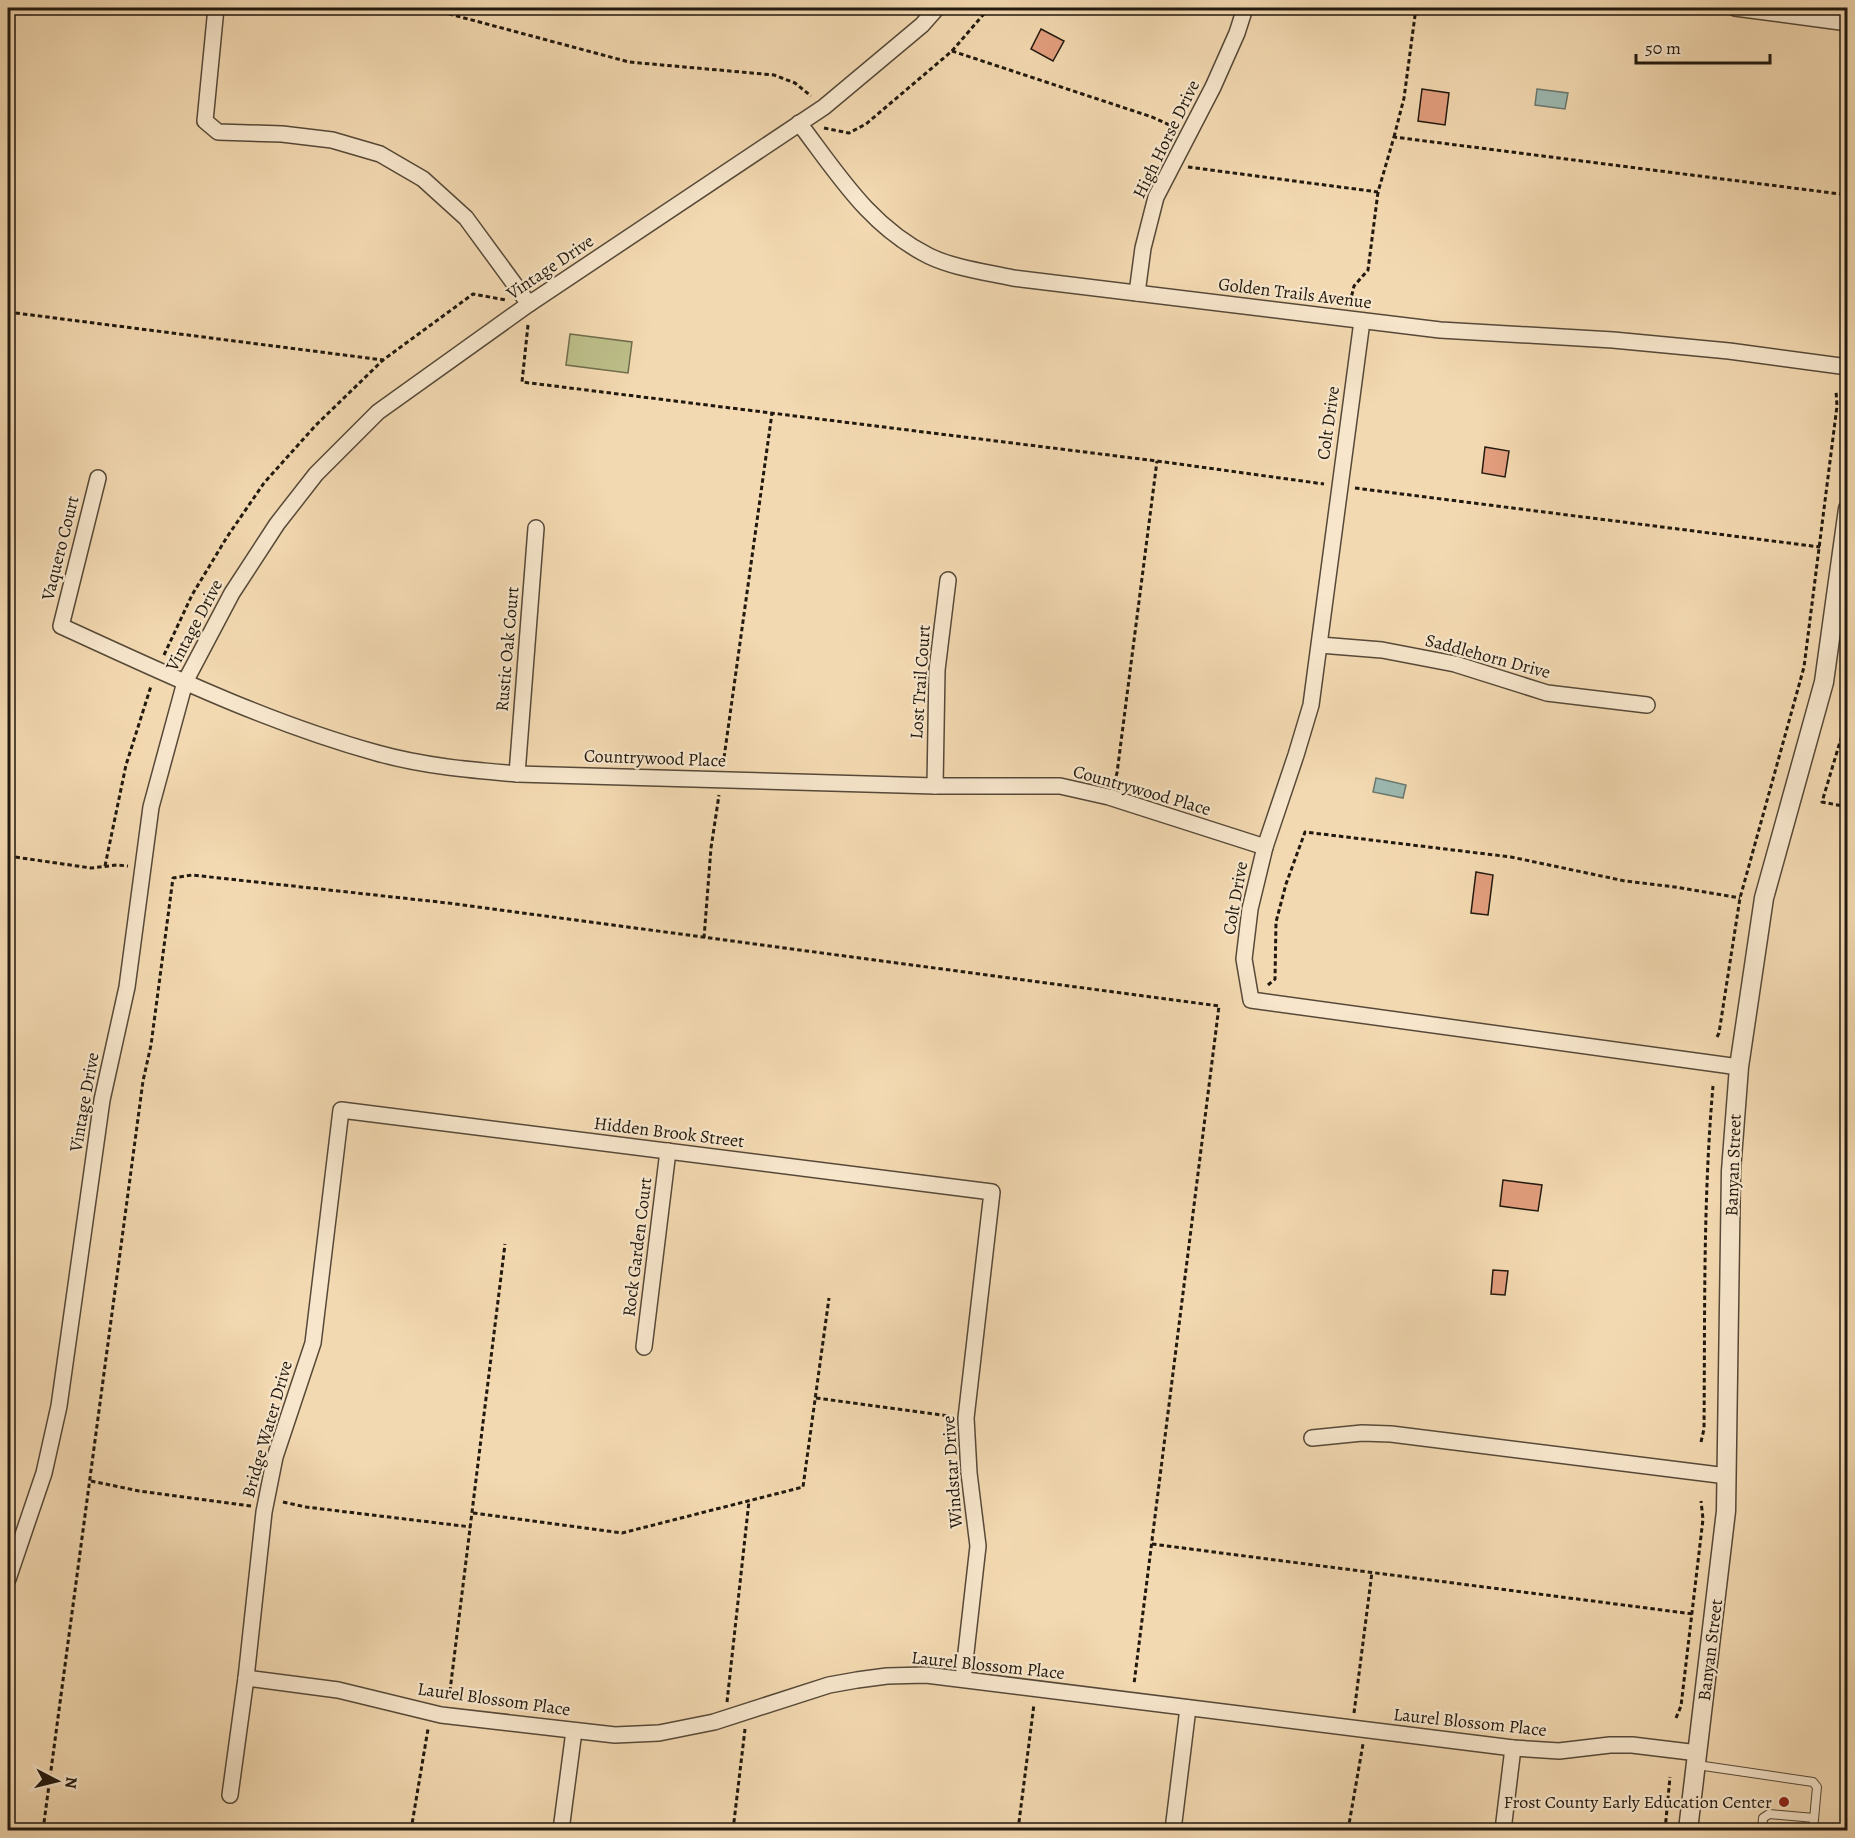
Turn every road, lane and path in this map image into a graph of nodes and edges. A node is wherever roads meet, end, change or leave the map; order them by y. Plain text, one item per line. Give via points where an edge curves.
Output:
1 (15, 8) edge
2 (216, 8) edge
3 (427, 8) edge
4 (937, 8) edge
5 (989, 8) edge
6 (1245, 8) edge
7 (1416, 8) edge
8 (1735, 8) edge
9 (1848, 23) edge
10 (952, 51) junction
11 (8, 60) edge
12 (824, 107) junction
13 (799, 123) junction
14 (1189, 134) junction
15 (1394, 137) junction
16 (1173, 164) junction
17 (1378, 192) junction
18 (1848, 195) edge
19 (1137, 293) junction
20 (530, 304) junction
21 (8, 312) edge
22 (1355, 320) junction
23 (1848, 325) edge
24 (1842, 339) dead end
25 (1848, 367) edge
26 (1836, 392) dead end
27 (772, 413) junction
28 (1157, 461) junction
29 (98, 478) dead end
30 (1340, 486) junction
31 (1848, 509) edge
32 (536, 528) dead end
33 (1820, 547) junction
34 (948, 580) dead end
35 (1841, 620) edge
36 (61, 626) joint
37 (1320, 645) junction
38 (185, 682) junction
39 (1647, 705) dead end
40 (1848, 715) edge
41 (517, 774) junction
42 (721, 780) junction
43 (935, 786) junction
44 (1109, 797) junction
45 (1848, 807) edge
46 (1264, 847) junction
47 (8, 856) edge
48 (142, 868) junction
49 (1740, 898) junction
50 (704, 938) junction
51 (1251, 1000) junction
52 (1717, 1036) dead end
53 (1739, 1067) junction
54 (1713, 1086) dead end
55 (341, 1110) joint
56 (668, 1151) junction
57 (992, 1192) joint
58 (505, 1244) dead end
59 (829, 1298) dead end
60 (644, 1347) dead end
61 (816, 1398) junction
62 (966, 1418) junction
63 (1312, 1437) dead end
64 (1701, 1442) dead end
65 (1727, 1476) junction
66 (91, 1481) junction
67 (749, 1501) junction
68 (1701, 1501) dead end
69 (265, 1503) junction
70 (473, 1514) junction
71 (471, 1527) junction
72 (1152, 1544) junction
73 (1372, 1572) junction
74 (8, 1579) edge
75 (1693, 1614) junction
76 (246, 1678) junction
77 (963, 1679) junction
78 (1036, 1688) junction
79 (1132, 1701) junction
80 (1188, 1708) junction
81 (747, 1712) junction
82 (439, 1714) junction
83 (1676, 1718) dead end
84 (725, 1719) junction
85 (1358, 1730) junction
86 (574, 1731) junction
87 (1513, 1748) junction
88 (1697, 1759) junction
89 (1670, 1777) dead end
90 (230, 1795) dead end
91 (1814, 1818) junction
92 (43, 1830) edge
93 (411, 1830) edge
94 (561, 1830) edge
95 (733, 1830) edge
96 (1018, 1830) edge
97 (1173, 1830) edge
98 (1348, 1830) edge
99 (1503, 1830) edge
100 (1665, 1830) edge
101 (1688, 1830) edge
102 (1762, 1830) edge
103 (1813, 1830) edge

1 - 11 path
2 - 20 street via 205,121 218,132 332,140 380,154 423,179 466,218
3 - 12 path via 629,62 774,75 795,83
4 - 12 street, Vintage Drive via 922,26
5 - 10 path
6 - 14 street, High Horse Drive via 1228,55
7 - 15 path via 1404,98
8 - 9 street
10 - 13 path via 866,124 849,133
10 - 14 path via 1152,117
12 - 13 street, Vintage Drive
13 - 19 street, Golden Trails Avenue via 864,209 897,237 930,256 1013,278
13 - 20 street, Vintage Drive
14 - 16 street, High Horse Drive
15 - 17 path
15 - 18 path
16 - 17 path
16 - 19 street, High Horse Drive via 1156,196
17 - 22 path via 1368,270 1354,286
19 - 22 street, Golden Trails Avenue
20 - 21 path via 473,294 383,360
20 - 27 path via 522,382
20 - 38 street, Vintage Drive via 378,412 316,474 232,593
22 - 25 street, Golden Trails Avenue via 1440,330 1613,340
22 - 30 street, Colt Drive
23 - 24 path
26 - 33 path
27 - 28 path
27 - 42 path
28 - 30 path
28 - 44 path via 1117,773
29 - 36 street, Vaquero Court
30 - 33 path
30 - 37 street, Colt Drive
31 - 35 street, Banyan Street
32 - 41 street, Rustic Oak Court
33 - 49 path via 1804,667
34 - 43 street, Lost Trail Court via 937,670
35 - 53 street, Banyan Street via 1764,898
36 - 38 street, Countrywood Place
37 - 39 street, Saddlehorn Drive via 1382,650 1455,664 1547,693
37 - 46 street, Colt Drive via 1311,705
38 - 41 street, Countrywood Place via 285,723 378,754 452,769
38 - 48 street, Vintage Drive via 150,807
40 - 45 path via 1822,802
41 - 42 street, Countrywood Place
42 - 43 street, Countrywood Place
42 - 50 path
43 - 44 street, Countrywood Place via 1060,786
44 - 46 street, Countrywood Place
46 - 51 street, Colt Drive via 1244,959
47 - 48 path via 91,868
48 - 74 street, Vintage Drive via 127,987 102,1100 59,1406 44,1473
49 - 51 path via 1625,881 1511,857 1305,832 1276,922 1275,979
49 - 52 path
50 - 66 path via 448,903 192,875 173,878
50 - 72 path via 1219,1006
51 - 53 street
53 - 65 street, Banyan Street via 1731,1171
54 - 64 path
55 - 56 street, Hidden Brook Street
55 - 69 street, Bridge Water Drive via 313,1343 275,1456
56 - 57 street, Hidden Brook Street
56 - 60 street, Rock Garden Court
57 - 62 street, Windstar Drive
58 - 70 path
59 - 61 path
61 - 62 path
61 - 67 path via 803,1487
62 - 77 street, Windstar Drive via 978,1546
63 - 65 street via 1391,1434
65 - 88 street, Banyan Street via 1723,1543
66 - 69 path via 139,1491
66 - 92 path
67 - 70 path via 622,1533
67 - 84 path
68 - 75 path via 1703,1519
69 - 71 path
69 - 76 street, Bridge Water Drive
70 - 71 path
71 - 82 path
72 - 73 path
72 - 79 path
73 - 75 path
73 - 85 path
75 - 83 path
76 - 82 street, Laurel Blossom Place via 338,1690
76 - 90 street, Bridge Water Drive
77 - 78 street, Laurel Blossom Place
77 - 81 street, Laurel Blossom Place via 926,1675 857,1680 829,1685
78 - 79 street, Laurel Blossom Place
78 - 96 path
79 - 80 street, Laurel Blossom Place
80 - 85 street, Laurel Blossom Place
80 - 97 street
81 - 84 street, Laurel Blossom Place
81 - 95 path
82 - 86 street, Laurel Blossom Place
82 - 93 path
84 - 86 street, Laurel Blossom Place via 659,1733 615,1735
85 - 87 street, Laurel Blossom Place
85 - 98 path
86 - 94 street
87 - 88 street, Laurel Blossom Place via 1558,1750 1632,1745
87 - 99 street
88 - 91 lane via 1813,1782 1817,1787
88 - 101 street, Banyan Street
89 - 100 path
91 - 102 lane via 1769,1814 1763,1818
91 - 103 lane

